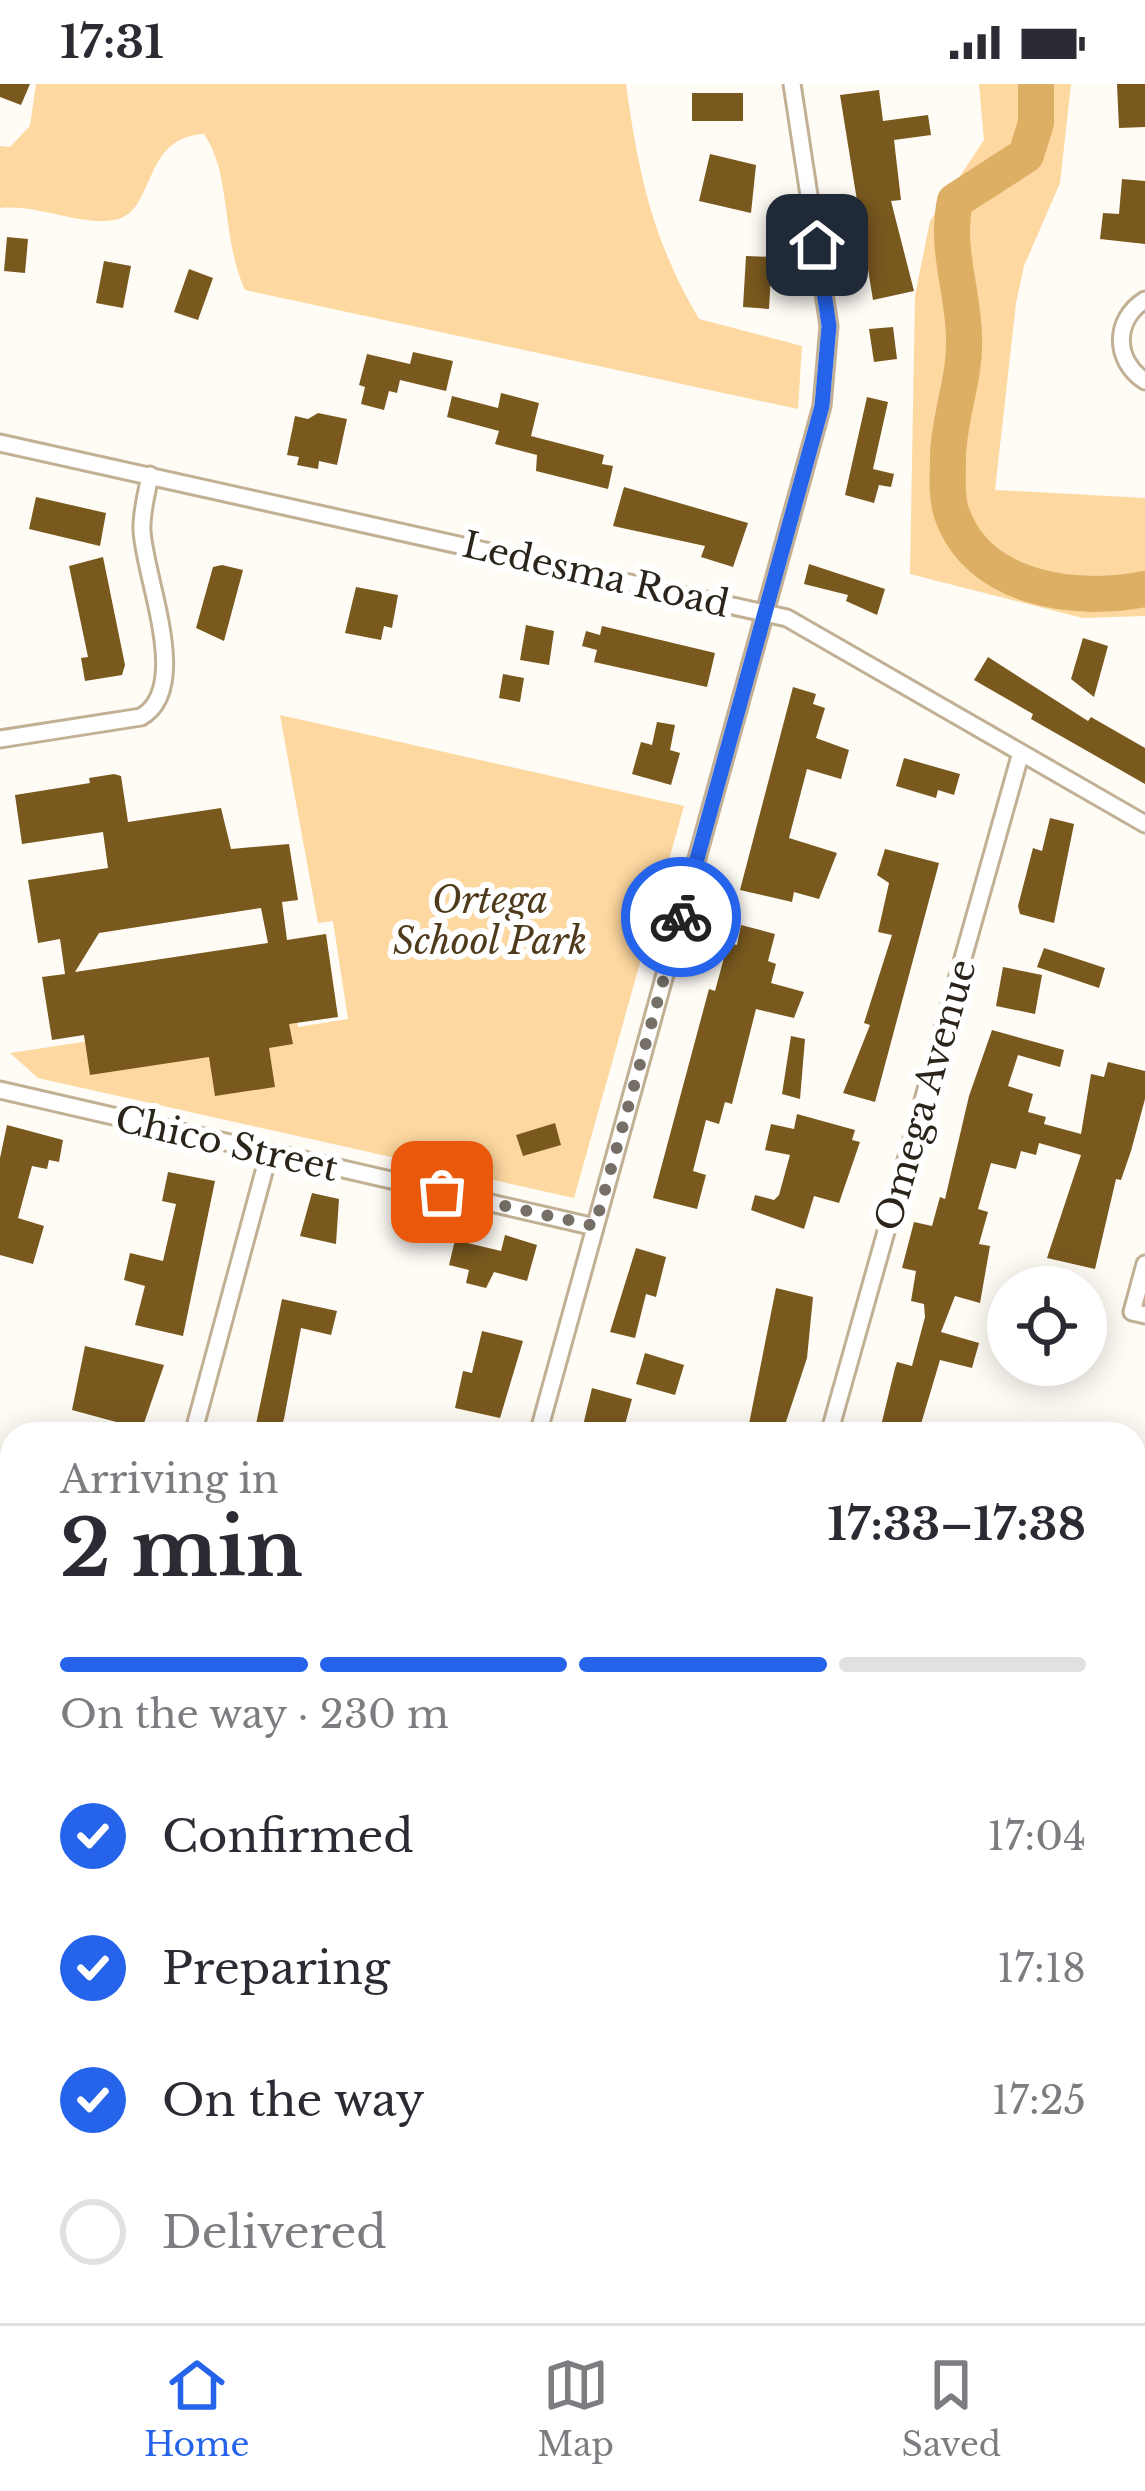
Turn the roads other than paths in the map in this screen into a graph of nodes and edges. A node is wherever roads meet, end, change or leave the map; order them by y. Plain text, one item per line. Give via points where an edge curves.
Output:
1 (792, 84) edge
2 (1145, 300) edge
3 (1145, 381) edge
4 (0, 442) edge
5 (150, 475) junction
6 (766, 612) junction
7 (0, 739) edge
8 (1020, 756) junction
9 (1145, 824) edge
10 (0, 1090) edge
11 (269, 1153) junction
12 (595, 1226) junction
13 (1145, 1264) edge
14 (1138, 1314) edge
15 (196, 1422) edge
16 (541, 1422) edge
17 (832, 1422) edge

1 - 6 street via 829,364
2 - 3 street via 1120,334 1127,365
4 - 5 street, Ledesma Road
5 - 6 street, Ledesma Road
5 - 7 street via 142,534 168,679 158,704 140,716
6 - 8 street, Ledesma Road via 801,624
6 - 12 street
8 - 9 street, Ledesma Road
8 - 17 street, Omega Avenue
10 - 11 street, Chico Street
11 - 12 street, Chico Street
11 - 15 street
12 - 16 street
13 - 14 street

